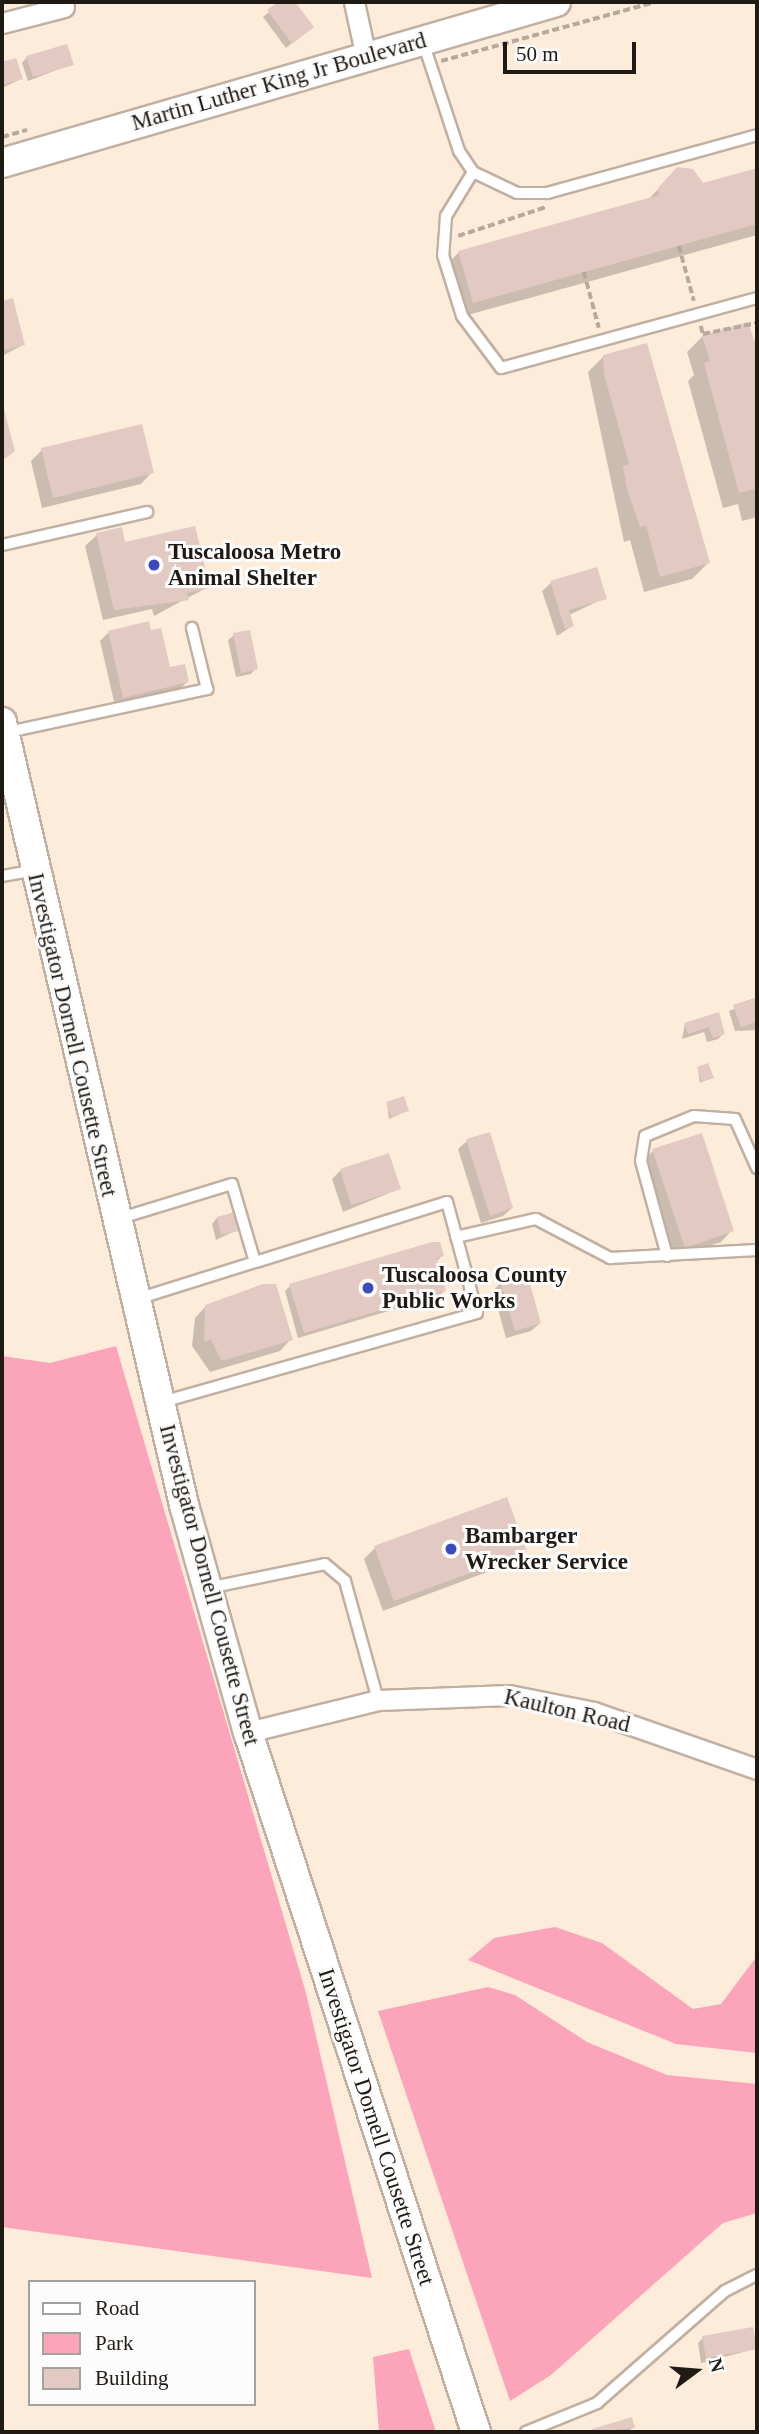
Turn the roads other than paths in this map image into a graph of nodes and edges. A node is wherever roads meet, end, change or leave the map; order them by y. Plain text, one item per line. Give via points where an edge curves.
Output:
1 (354, 2) edge
2 (556, 2) edge
3 (64, 7) dead end
4 (2, 23) edge
5 (423, 40) junction
6 (366, 57) junction
7 (757, 135) edge
8 (2, 163) edge
9 (473, 172) junction
10 (757, 298) edge
11 (147, 512) dead end
12 (2, 545) edge
13 (192, 628) dead end
14 (3, 727) edge
15 (34, 870) junction
16 (2, 876) edge
17 (757, 1168) edge
18 (114, 1220) junction
19 (456, 1237) junction
20 (757, 1250) edge
21 (667, 1256) junction
22 (255, 1262) junction
23 (133, 1300) junction
24 (159, 1403) junction
25 (208, 1588) junction
26 (379, 1700) junction
27 (248, 1732) junction
28 (757, 1769) edge
29 (757, 2275) edge
30 (476, 2432) edge
31 (526, 2432) edge

1 - 6 street
2 - 5 main road, Martin Luther King Jr Boulevard
3 - 4 street
5 - 6 main road, Martin Luther King Jr Boulevard
5 - 9 lane via 446,121
6 - 8 main road, Martin Luther King Jr Boulevard
7 - 9 lane via 547,193 517,193
9 - 10 lane via 446,216 443,255 462,316 501,368
11 - 12 lane
13 - 14 lane via 207,689
14 - 15 main road, Investigator Dornell Cousette Street
15 - 16 lane
15 - 18 main road, Investigator Dornell Cousette Street
17 - 21 lane via 735,1119 694,1116 645,1136 641,1160
18 - 22 lane via 232,1184
18 - 23 main road, Investigator Dornell Cousette Street
19 - 21 lane via 536,1219 610,1258
19 - 22 lane via 447,1202
19 - 24 lane via 477,1313
20 - 21 lane
22 - 23 lane
23 - 24 main road, Investigator Dornell Cousette Street
24 - 25 main road, Investigator Dornell Cousette Street
25 - 26 lane via 325,1564 345,1581
25 - 27 main road, Investigator Dornell Cousette Street
26 - 27 street, Kaulton Road
26 - 28 street, Kaulton Road via 465,1693 530,1698 635,1725
27 - 30 main road, Investigator Dornell Cousette Street
29 - 31 lane via 725,2291 597,2403

